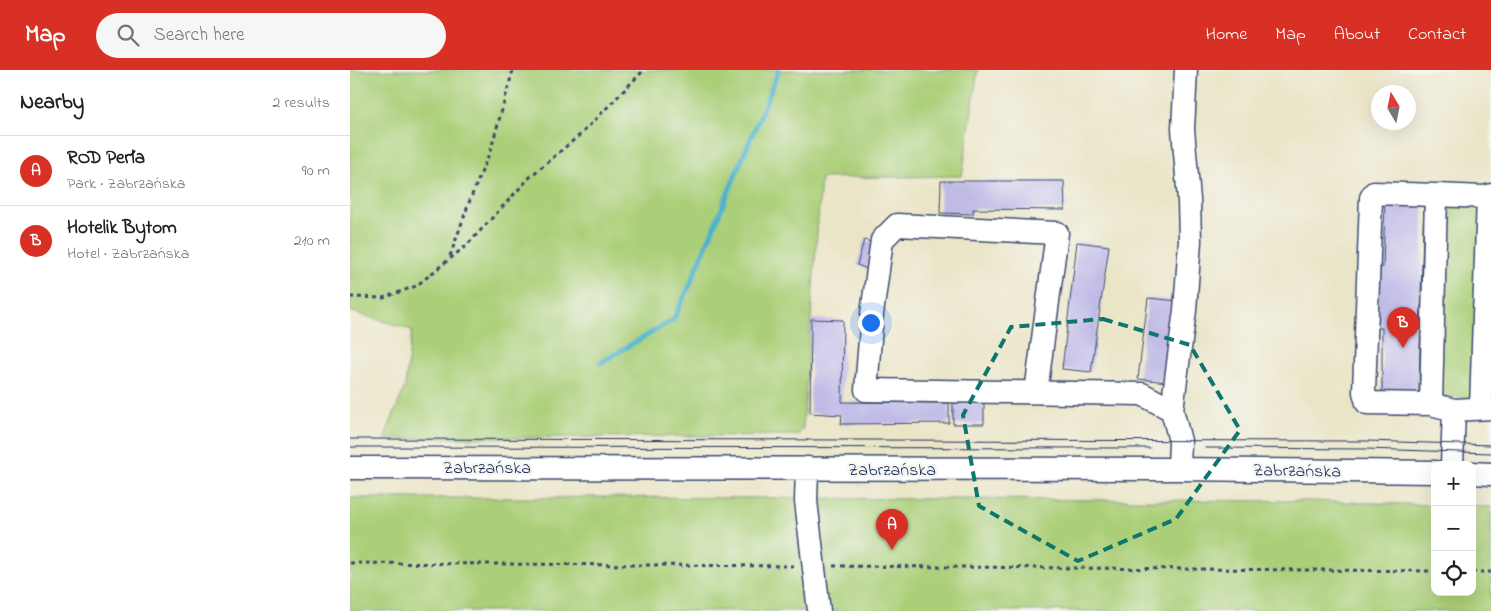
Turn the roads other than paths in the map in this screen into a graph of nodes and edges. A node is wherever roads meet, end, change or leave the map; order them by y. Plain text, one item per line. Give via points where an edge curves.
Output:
1 (1186, 70) edge
2 (1436, 195) junction
3 (1490, 196) edge
4 (1036, 392) junction
5 (1431, 404) junction
6 (1486, 408) edge
7 (1172, 410) junction
8 (1454, 410) junction
9 (1452, 461) edge
10 (350, 468) edge
11 (807, 468) junction
12 (1179, 469) junction
13 (1431, 472) edge
14 (1476, 473) edge
15 (1491, 474) edge
16 (819, 611) edge

1 - 7 street via 1183,129 1190,241
2 - 3 street
2 - 5 street
2 - 5 street via 1374,193 1371,198 1364,392 1367,403
3 - 6 street
4 - 4 street via 866,390 882,240 897,225 1057,233
4 - 7 street via 1142,394
5 - 8 street
6 - 8 street
7 - 12 street via 1180,441
8 - 9 street
10 - 11 street, Zabrzańska
11 - 12 street, Zabrzańska
11 - 16 street via 806,501
12 - 13 street, Zabrzańska
14 - 15 street

